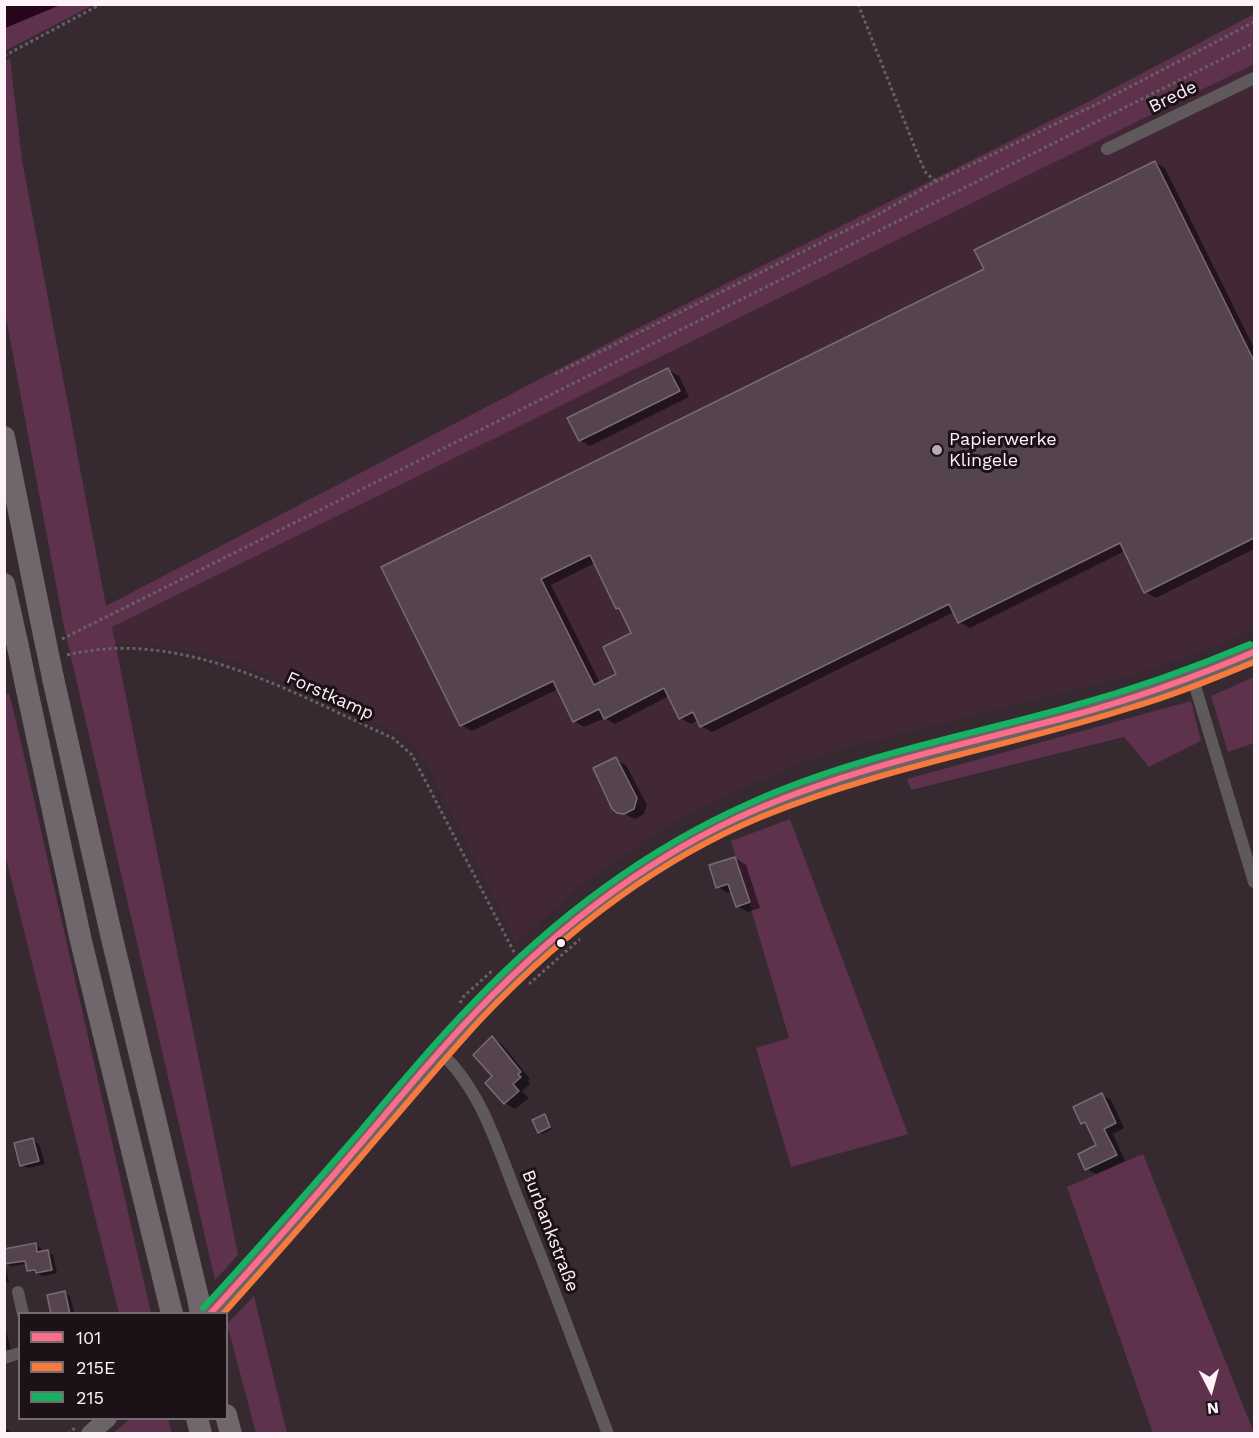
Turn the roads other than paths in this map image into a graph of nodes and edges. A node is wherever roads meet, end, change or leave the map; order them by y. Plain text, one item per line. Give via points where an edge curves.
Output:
1 (1254, 78) edge
2 (1107, 149) dead end
3 (4, 437) edge
4 (4, 584) edge
5 (1254, 652) edge
6 (1193, 679) junction
7 (1254, 882) edge
8 (440, 1052) junction
9 (18, 1292) dead end
10 (203, 1308) edge
11 (23, 1312) edge
12 (172, 1312) edge
13 (107, 1420) edge
14 (90, 1434) edge
15 (608, 1434) edge

1 - 2 street, Brede
3 - 10 highway, bridge via 111,934
4 - 12 highway, bridge via 81,941
5 - 6 main road
6 - 7 street
6 - 8 main road via 1070,716 896,760 756,810 711,831 660,860 514,959
8 - 10 main road via 327,1184
8 - 15 street, Burbankstraße via 463,1076 489,1125
9 - 11 street
13 - 14 main road

